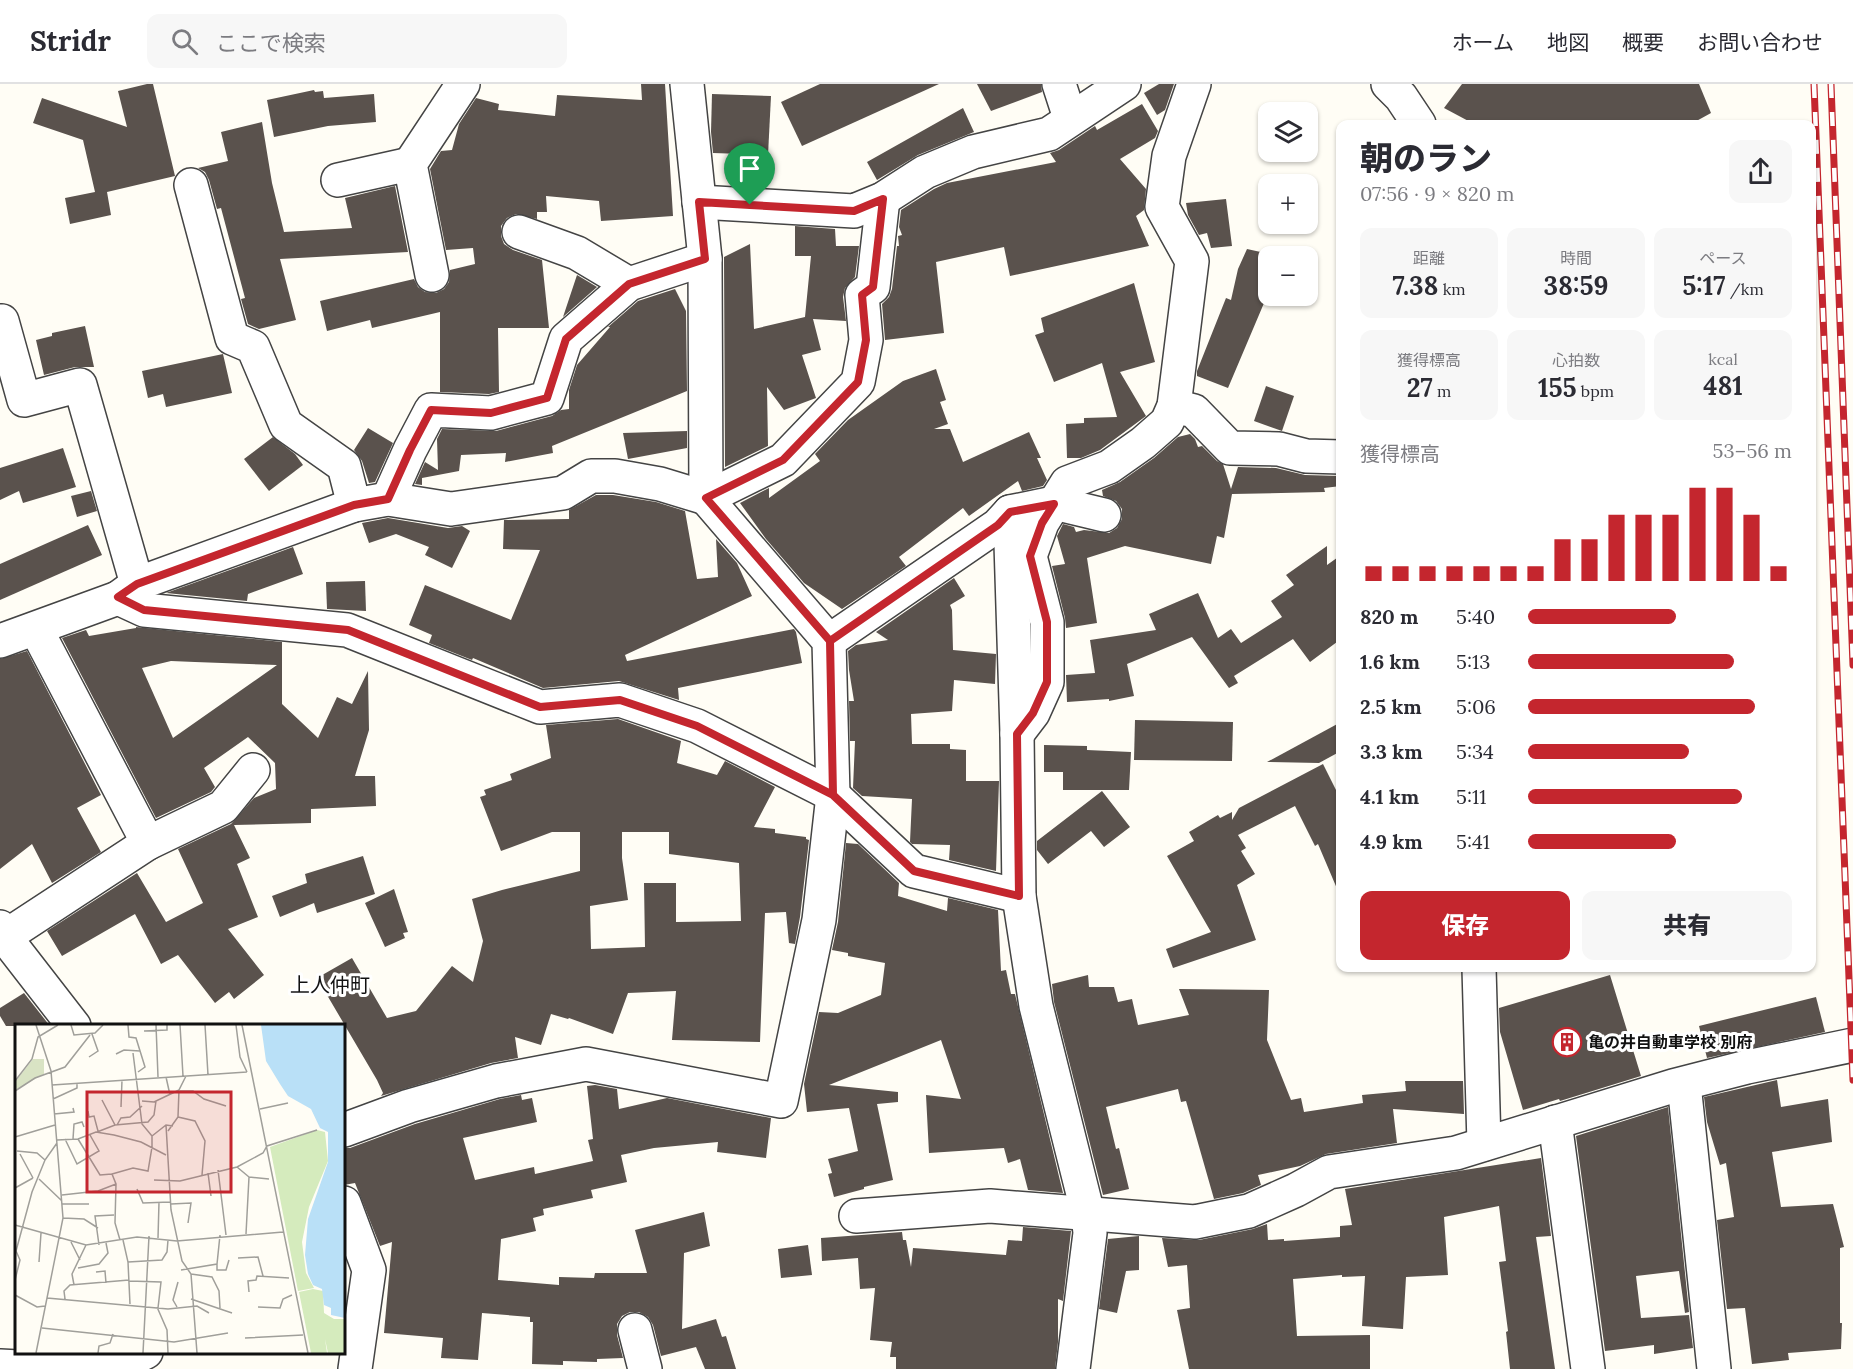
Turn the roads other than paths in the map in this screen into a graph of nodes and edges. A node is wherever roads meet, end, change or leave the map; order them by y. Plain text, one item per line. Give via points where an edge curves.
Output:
1 (463, 84) edge
2 (687, 84) edge
3 (1059, 84) edge
4 (1124, 84) edge
5 (1194, 84) edge
6 (1388, 84) edge
7 (1070, 118) junction
8 (1416, 120) edge
9 (410, 164) junction
10 (338, 180) dead end
11 (191, 185) dead end
12 (883, 199) junction
13 (699, 202) junction
14 (519, 232) dead end
15 (705, 259) junction
16 (432, 275) dead end
17 (629, 284) junction
18 (2, 321) dead end
19 (1174, 406) junction
20 (1336, 457) edge
21 (706, 498) junction
22 (388, 499) junction
23 (1054, 504) junction
24 (354, 505) junction
25 (1010, 512) junction
26 (1104, 515) dead end
27 (128, 591) junction
28 (36, 629) junction
29 (0, 641) edge
30 (830, 641) junction
31 (1017, 734) junction
32 (254, 770) dead end
33 (833, 795) junction
34 (148, 843) junction
35 (1019, 896) junction
36 (2, 935) edge
37 (1479, 972) edge
38 (73, 1024) edge
39 (1853, 1045) edge
40 (1684, 1084) junction
41 (1555, 1122) junction
42 (345, 1130) edge
43 (1484, 1144) junction
44 (345, 1209) edge
45 (1088, 1214) junction
46 (856, 1216) dead end
47 (356, 1272) edge
48 (635, 1330) dead end
49 (144, 1354) edge
50 (0, 1366) edge
51 (57, 1369) edge
52 (67, 1369) edge
53 (355, 1369) edge
54 (645, 1369) edge
55 (1073, 1369) edge
56 (1588, 1369) edge
57 (1714, 1369) edge

1 - 9 street
2 - 13 street
3 - 7 street
4 - 7 street
5 - 19 street via 1169,156 1162,207 1192,261
6 - 8 street
7 - 12 street via 1049,134 973,152 925,172
9 - 10 street
9 - 16 street
11 - 24 street via 232,338 253,347 286,425 344,466
12 - 13 street via 854,211
12 - 21 street via 873,287 862,295 866,340 858,382 783,460
13 - 15 street
14 - 17 street via 577,253
15 - 17 street
15 - 21 street
17 - 22 street via 566,339 547,398 491,413 431,410
18 - 27 street via 24,400 80,385
19 - 20 street via 1194,411 1230,448 1279,449 1306,456
19 - 23 street via 1167,422 1143,444 1109,467 1067,483
21 - 22 street via 660,484 591,476 563,493 451,509
21 - 30 street
22 - 24 street
23 - 25 street
23 - 26 street
23 - 31 street via 1030,556 1047,622 1047,682 1033,713
24 - 27 street
25 - 30 street via 998,525
25 - 31 street
27 - 28 street
27 - 33 street via 144,610 348,630 540,707 620,700 697,726
28 - 29 street
28 - 34 street
30 - 33 street
31 - 35 street
32 - 34 street via 223,807
33 - 35 street via 914,871
33 - 42 street via 819,920 781,1101 586,1064 496,1081
34 - 36 street
35 - 45 street via 1036,1006
36 - 38 street
37 - 43 street
39 - 40 street
40 - 41 street
40 - 57 street
41 - 43 street
41 - 56 street
43 - 45 street via 1456,1153 1329,1172 1249,1211 1195,1222
44 - 47 street
45 - 46 street via 990,1206
45 - 55 street via 1090,1233
47 - 53 street
48 - 54 street
49 - 52 street
50 - 51 street

